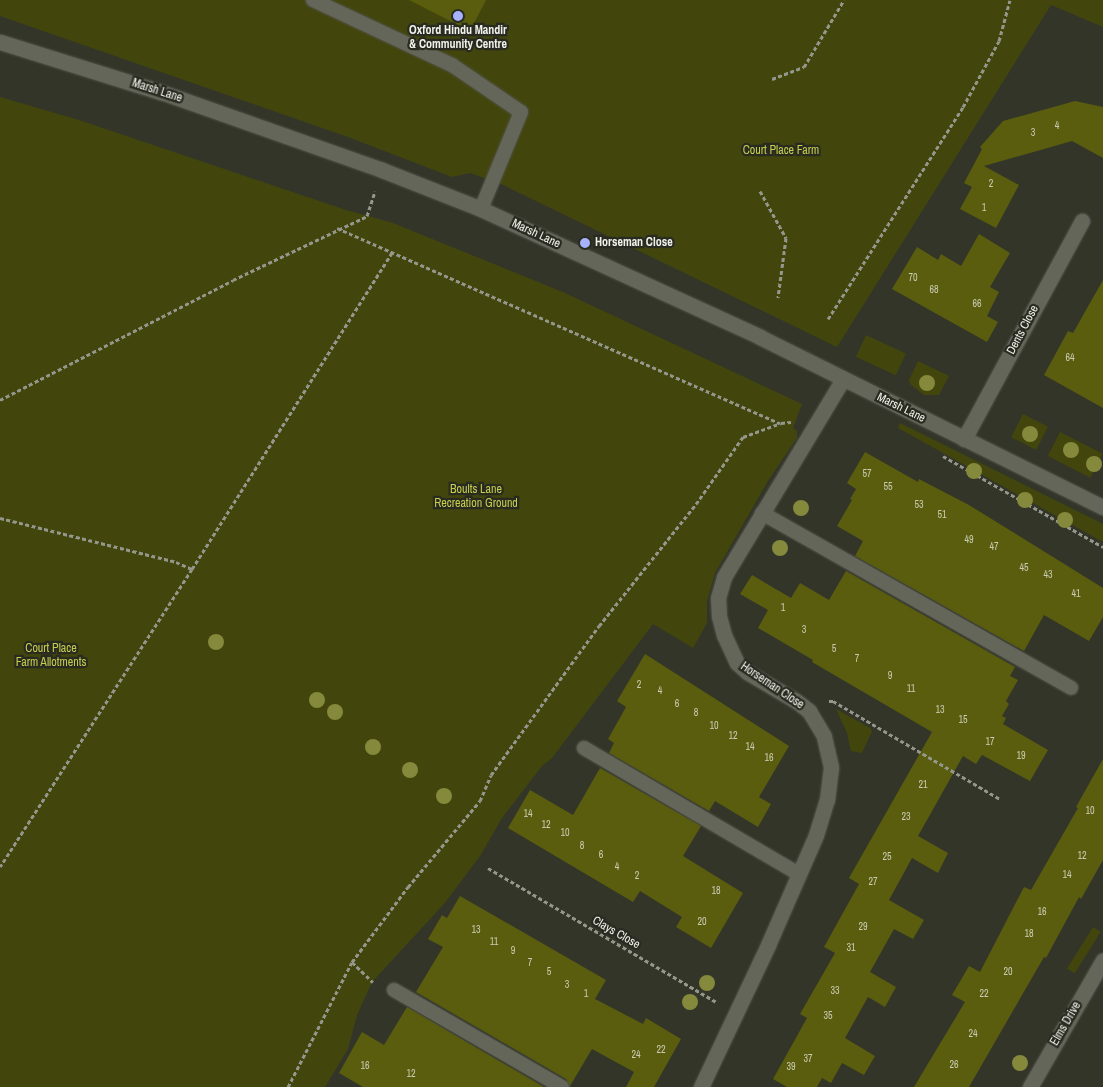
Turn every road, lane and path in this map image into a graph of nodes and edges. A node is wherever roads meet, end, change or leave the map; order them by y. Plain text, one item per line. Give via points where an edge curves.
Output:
1 (313, 0) edge
2 (844, 0) edge
3 (1010, 0) edge
4 (0, 42) edge
5 (772, 80) dead end
6 (376, 190) dead end
7 (760, 191) dead end
8 (481, 209) junction
9 (1082, 221) dead end
10 (337, 228) junction
11 (392, 253) junction
12 (778, 297) dead end
13 (828, 319) dead end
14 (843, 379) junction
15 (0, 400) edge
16 (799, 421) dead end
17 (780, 423) junction
18 (964, 439) junction
19 (941, 454) dead end
20 (1103, 507) edge
21 (762, 513) junction
22 (0, 518) edge
23 (1103, 547) edge
24 (192, 569) junction
25 (1070, 688) dead end
26 (796, 701) junction
27 (584, 748) dead end
28 (1000, 799) dead end
29 (0, 866) edge
30 (488, 868) dead end
31 (799, 874) junction
32 (1103, 960) edge
33 (352, 962) junction
34 (394, 990) joint
35 (736, 1014) junction
36 (288, 1087) edge
37 (562, 1087) edge
38 (701, 1087) edge
39 (1030, 1087) edge

1 - 8 lane via 452,65 521,112
2 - 5 path via 804,67
3 - 13 path via 999,40 963,107
4 - 8 street, Marsh Lane via 161,92 382,170
6 - 10 path via 367,216
7 - 12 path via 786,238
8 - 14 street, Marsh Lane via 760,337
9 - 18 street, Dents Close
10 - 11 path
10 - 15 path
11 - 17 path
11 - 24 path
14 - 18 street, Marsh Lane
14 - 21 street, Horseman Close
16 - 17 path
17 - 33 path via 743,436 696,504 599,626 491,775 480,801 408,887
18 - 20 street, Marsh Lane
19 - 23 path
21 - 25 lane
21 - 26 street, Horseman Close via 724,577 718,598 719,616 737,663
22 - 24 path via 176,562
24 - 29 path
26 - 28 path via 833,701
26 - 31 street, Horseman Close via 817,723 829,751 831,767 827,800
27 - 31 lane
30 - 35 path, Clays Close
31 - 35 street, Horseman Close
32 - 39 street, Elms Drive
33 - 34 path via 372,982
33 - 36 path
34 - 37 lane
35 - 38 street, Horseman Close

